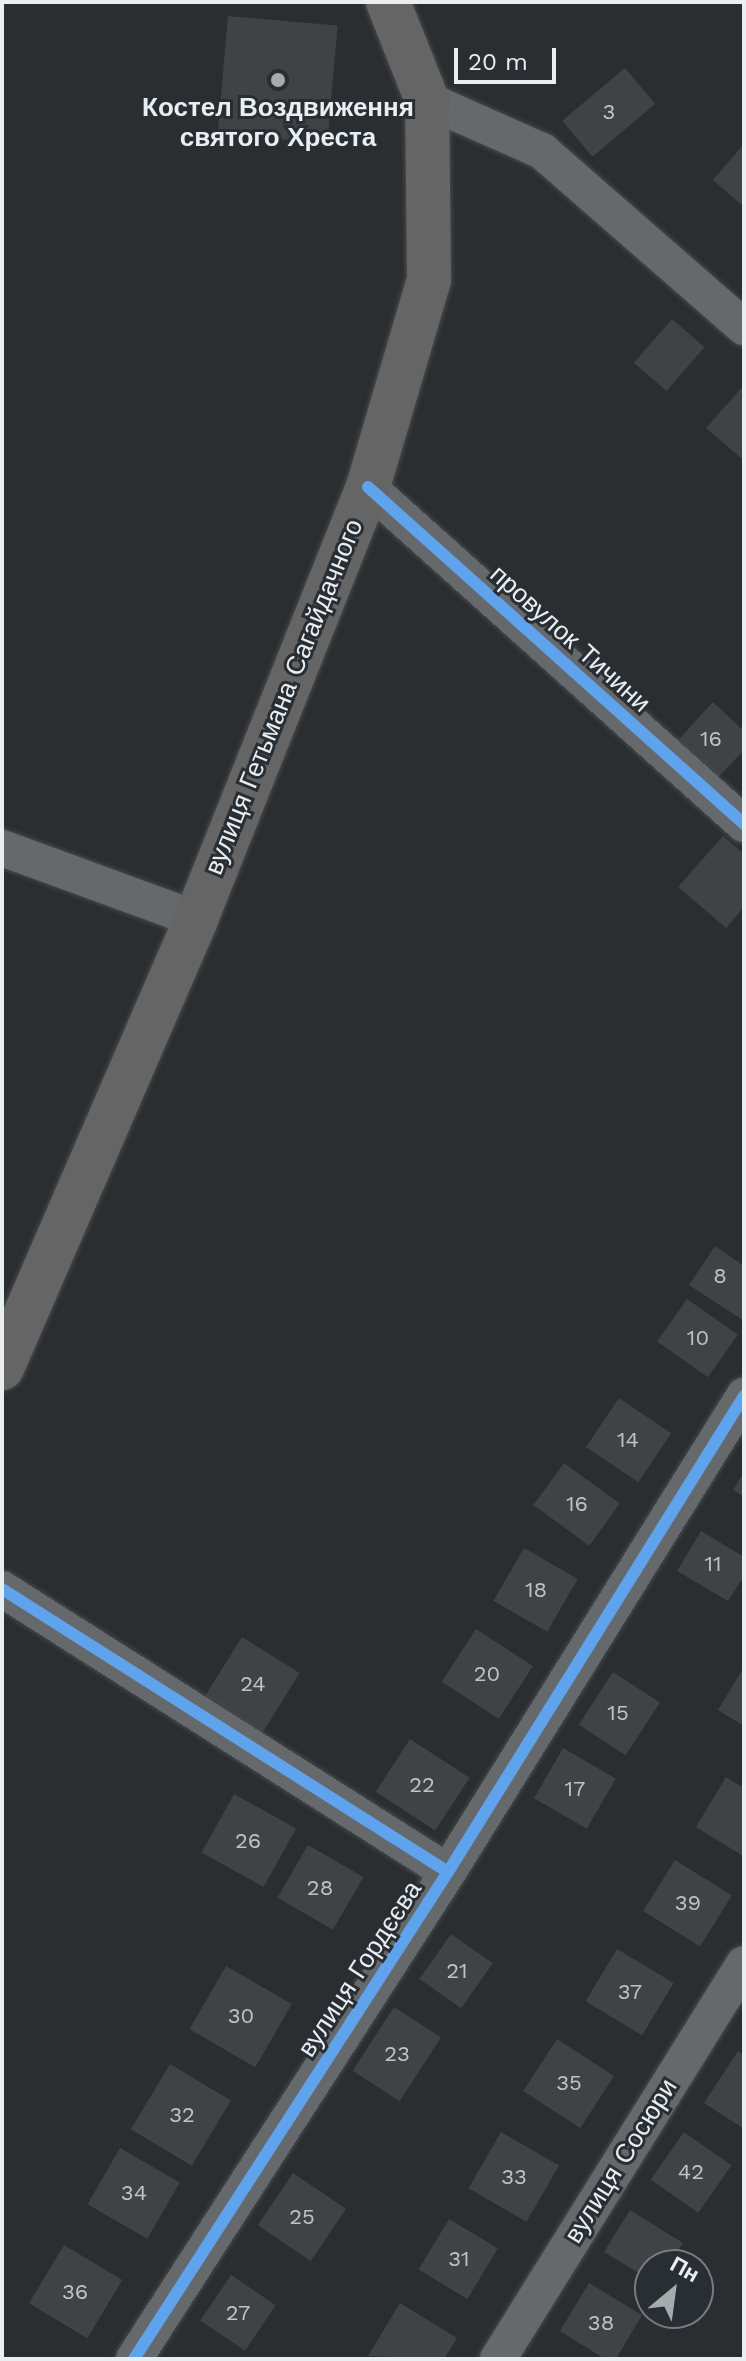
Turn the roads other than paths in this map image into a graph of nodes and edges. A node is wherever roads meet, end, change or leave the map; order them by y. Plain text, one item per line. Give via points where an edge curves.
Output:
1 (388, 2) edge
2 (427, 100) junction
3 (744, 327) edge
4 (368, 487) junction
5 (744, 824) edge
6 (2, 848) edge
7 (196, 919) junction
8 (2, 1368) edge
9 (744, 1396) edge
10 (2, 1589) edge
11 (448, 1872) junction
12 (744, 1964) edge
13 (134, 2359) edge
14 (498, 2359) edge

1 - 2 main road, вулиця Гетьмана Сагайдачного
2 - 3 street via 542,151
2 - 4 main road, вулиця Гетьмана Сагайдачного via 429,280
4 - 5 street, провулок Тичини
4 - 7 main road, вулиця Гетьмана Сагайдачного
6 - 7 street
7 - 8 main road, вулиця Гетьмана Сагайдачного
9 - 11 street, вулиця Гордєєва
10 - 11 street
11 - 13 street, вулиця Гордєєва
12 - 14 street, вулиця Сосюри

